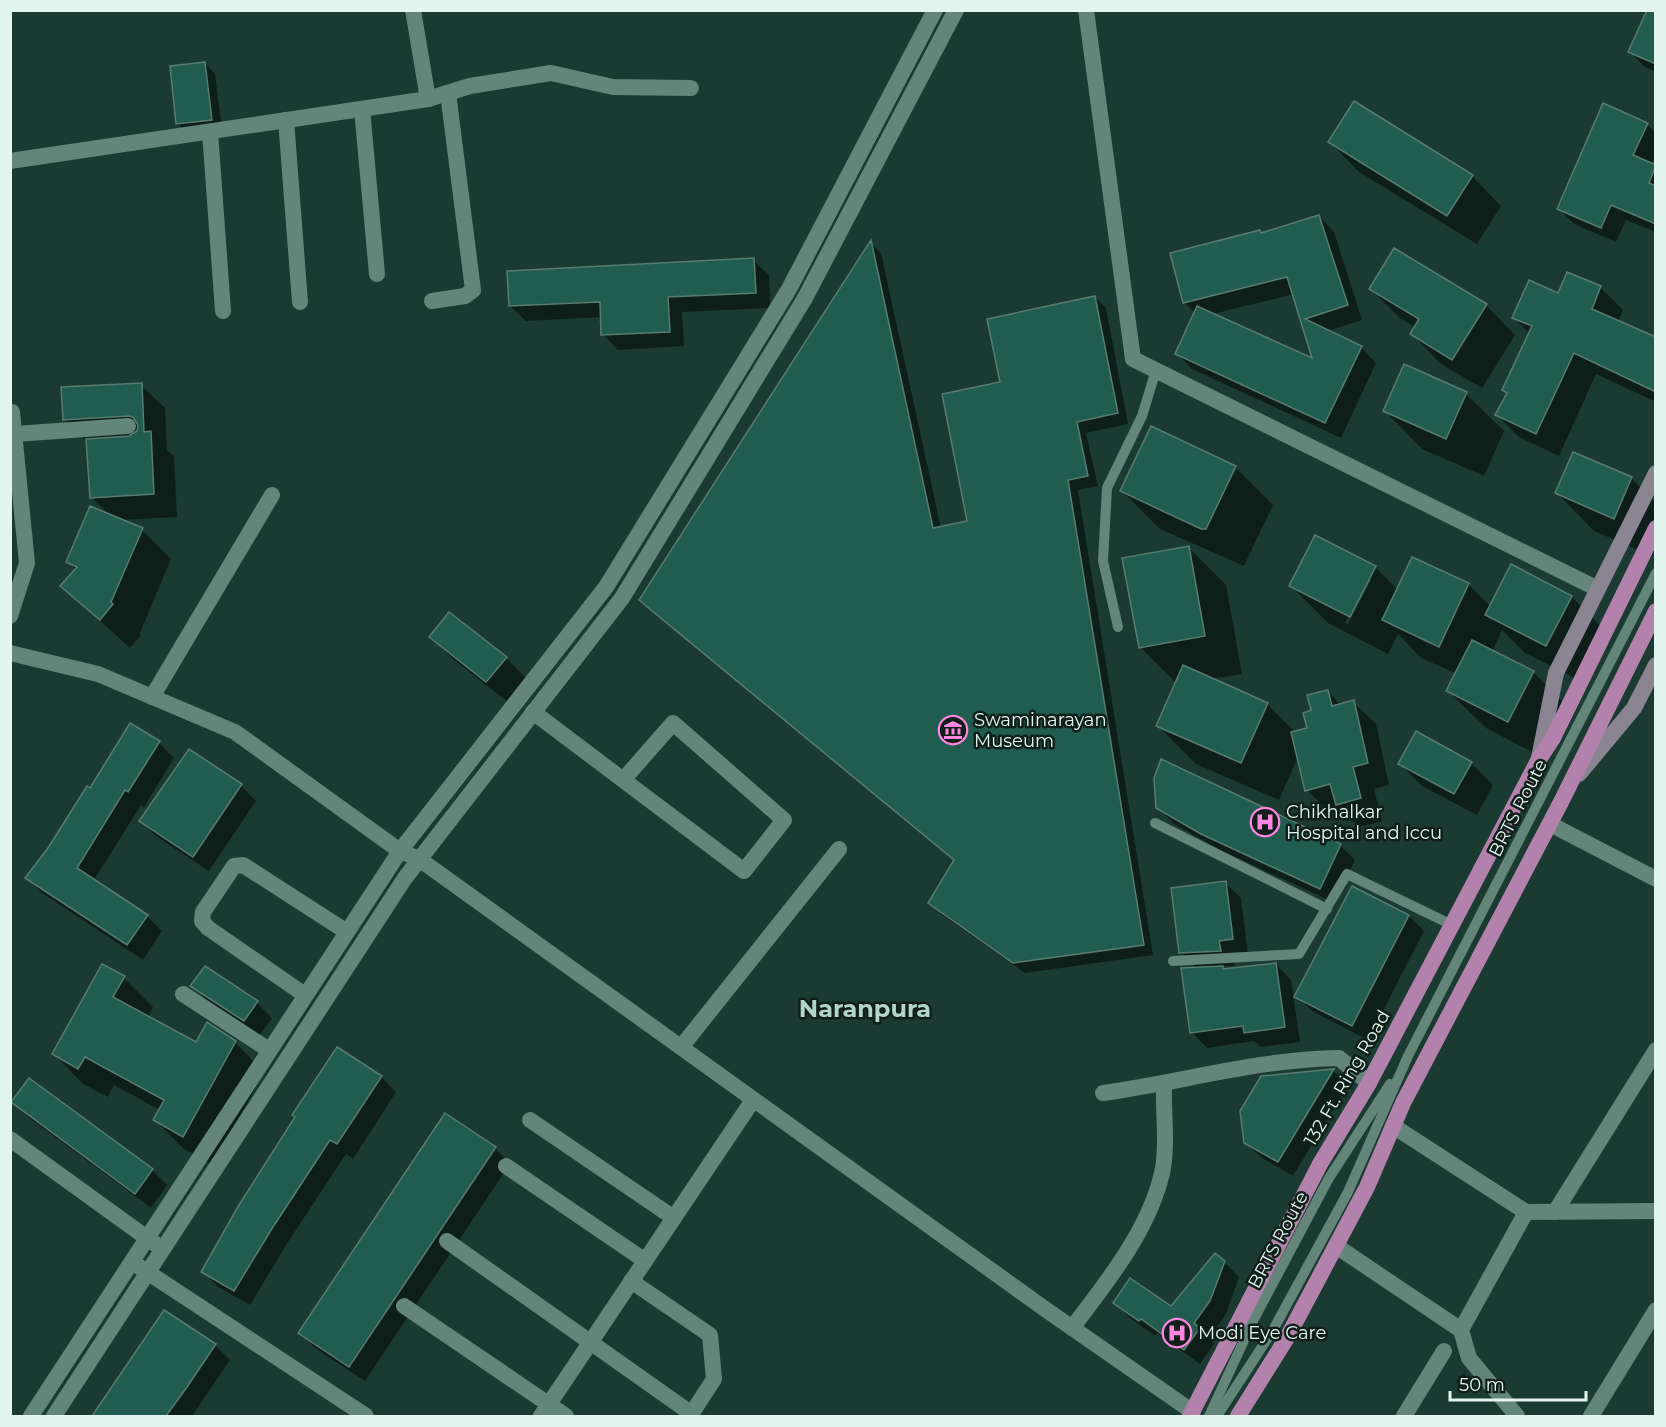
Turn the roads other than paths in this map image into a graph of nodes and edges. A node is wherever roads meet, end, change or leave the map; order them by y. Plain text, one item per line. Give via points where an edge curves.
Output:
1 (413, 10) edge
2 (935, 10) edge
3 (956, 10) edge
4 (1086, 10) edge
5 (691, 88) dead end
6 (448, 93) junction
7 (428, 99) junction
8 (362, 109) junction
9 (286, 120) junction
10 (210, 132) junction
11 (10, 161) edge
12 (377, 274) dead end
13 (432, 301) dead end
14 (300, 302) dead end
15 (223, 311) dead end
16 (1156, 370) junction
17 (12, 412) dead end
18 (128, 426) dead end
19 (15, 434) junction
20 (1656, 473) edge
21 (272, 495) dead end
22 (1656, 528) edge
23 (1656, 573) edge
24 (1598, 589) junction
25 (1656, 611) edge
26 (10, 616) edge
27 (1118, 627) dead end
28 (10, 653) edge
29 (1656, 665) edge
30 (152, 697) junction
31 (533, 712) junction
32 (1539, 759) junction
33 (623, 780) junction
34 (1572, 782) junction
35 (1155, 823) dead end
36 (1550, 824) junction
37 (839, 849) dead end
38 (400, 851) junction
39 (419, 859) junction
40 (1656, 879) edge
41 (1327, 909) junction
42 (1452, 925) junction
43 (347, 932) junction
44 (1173, 961) dead end
45 (183, 994) dead end
46 (305, 995) junction
47 (682, 1046) junction
48 (270, 1050) junction
49 (1656, 1050) edge
50 (1408, 1056) junction
51 (1369, 1083) junction
52 (1164, 1084) junction
53 (1103, 1094) dead end
54 (753, 1100) junction
55 (530, 1120) dead end
56 (1393, 1126) junction
57 (10, 1139) edge
58 (506, 1166) dead end
59 (1656, 1211) edge
60 (1526, 1212) junction
61 (1555, 1212) junction
62 (674, 1218) junction
63 (145, 1238) junction
64 (447, 1241) dead end
65 (1336, 1246) junction
66 (162, 1250) junction
67 (645, 1260) junction
68 (132, 1262) junction
69 (147, 1273) junction
70 (631, 1281) junction
71 (404, 1306) dead end
72 (1656, 1310) edge
73 (1072, 1328) junction
74 (1461, 1330) junction
75 (591, 1341) junction
76 (1444, 1351) dead end
77 (545, 1411) edge
78 (691, 1415) edge
79 (1197, 1415) edge
80 (31, 1416) edge
81 (54, 1416) edge
82 (366, 1416) edge
83 (566, 1416) edge
84 (1217, 1416) edge
85 (1238, 1416) edge
86 (1404, 1416) edge
87 (1517, 1416) edge
88 (1591, 1416) edge

1 - 7 street
2 - 38 street via 789,288 606,587
3 - 31 street via 799,308 622,598
4 - 16 street via 1133,358
5 - 6 street via 613,87 551,73
6 - 7 street
6 - 13 street via 473,290 465,296
7 - 8 street
8 - 9 street
8 - 12 street
9 - 10 street
9 - 14 street
10 - 11 street
10 - 15 street
16 - 24 street
16 - 27 lane via 1142,416 1107,488 1103,561
17 - 19 street
18 - 19 street
19 - 26 street via 27,563
20 - 24 main road
21 - 30 street
22 - 32 main road, 132 Ft. Ring Road via 1553,738
23 - 50 lane, BRTS Route
24 - 32 main road via 1556,673
25 - 34 main road
28 - 30 street via 98,674
29 - 34 main road via 1634,708
30 - 38 street via 235,732
31 - 33 street
31 - 39 street
32 - 42 main road, 132 Ft. Ring Road
33 - 33 street via 744,871 784,820 673,723
34 - 36 main road
35 - 41 lane
36 - 40 street
36 - 56 main road
37 - 47 street
38 - 39 street
38 - 43 street
39 - 47 street
39 - 66 street
41 - 42 lane via 1347,874
41 - 44 lane via 1299,954
42 - 51 main road, 132 Ft. Ring Road
43 - 46 street
43 - 46 street via 243,865 234,866 203,912 202,921 208,928
45 - 48 street
46 - 48 street
47 - 54 street
48 - 63 street
49 - 61 street
50 - 79 lane, BRTS Route via 1329,1178 1254,1319
50 - 84 lane, BRTS Route via 1348,1192 1274,1330
51 - 52 street via 1339,1058 1296,1058
51 - 79 main road, 132 Ft. Ring Road via 1320,1164
52 - 53 street
52 - 73 street via 1162,1171 1151,1209 1106,1284
54 - 62 street
54 - 73 street
55 - 62 street
56 - 60 street
56 - 65 main road
57 - 63 street
58 - 67 street
59 - 61 street
60 - 61 street
60 - 74 street
62 - 67 street
63 - 66 street
63 - 68 street
64 - 75 street
65 - 74 street
65 - 85 main road via 1288,1336
66 - 69 street
67 - 70 street
68 - 69 street
68 - 80 street
69 - 81 street
69 - 82 street
70 - 75 street
70 - 78 street via 710,1335 714,1379
71 - 77 street
72 - 88 street
73 - 79 street
74 - 87 street via 1469,1358
75 - 77 street
75 - 78 street
76 - 86 street
77 - 83 street

